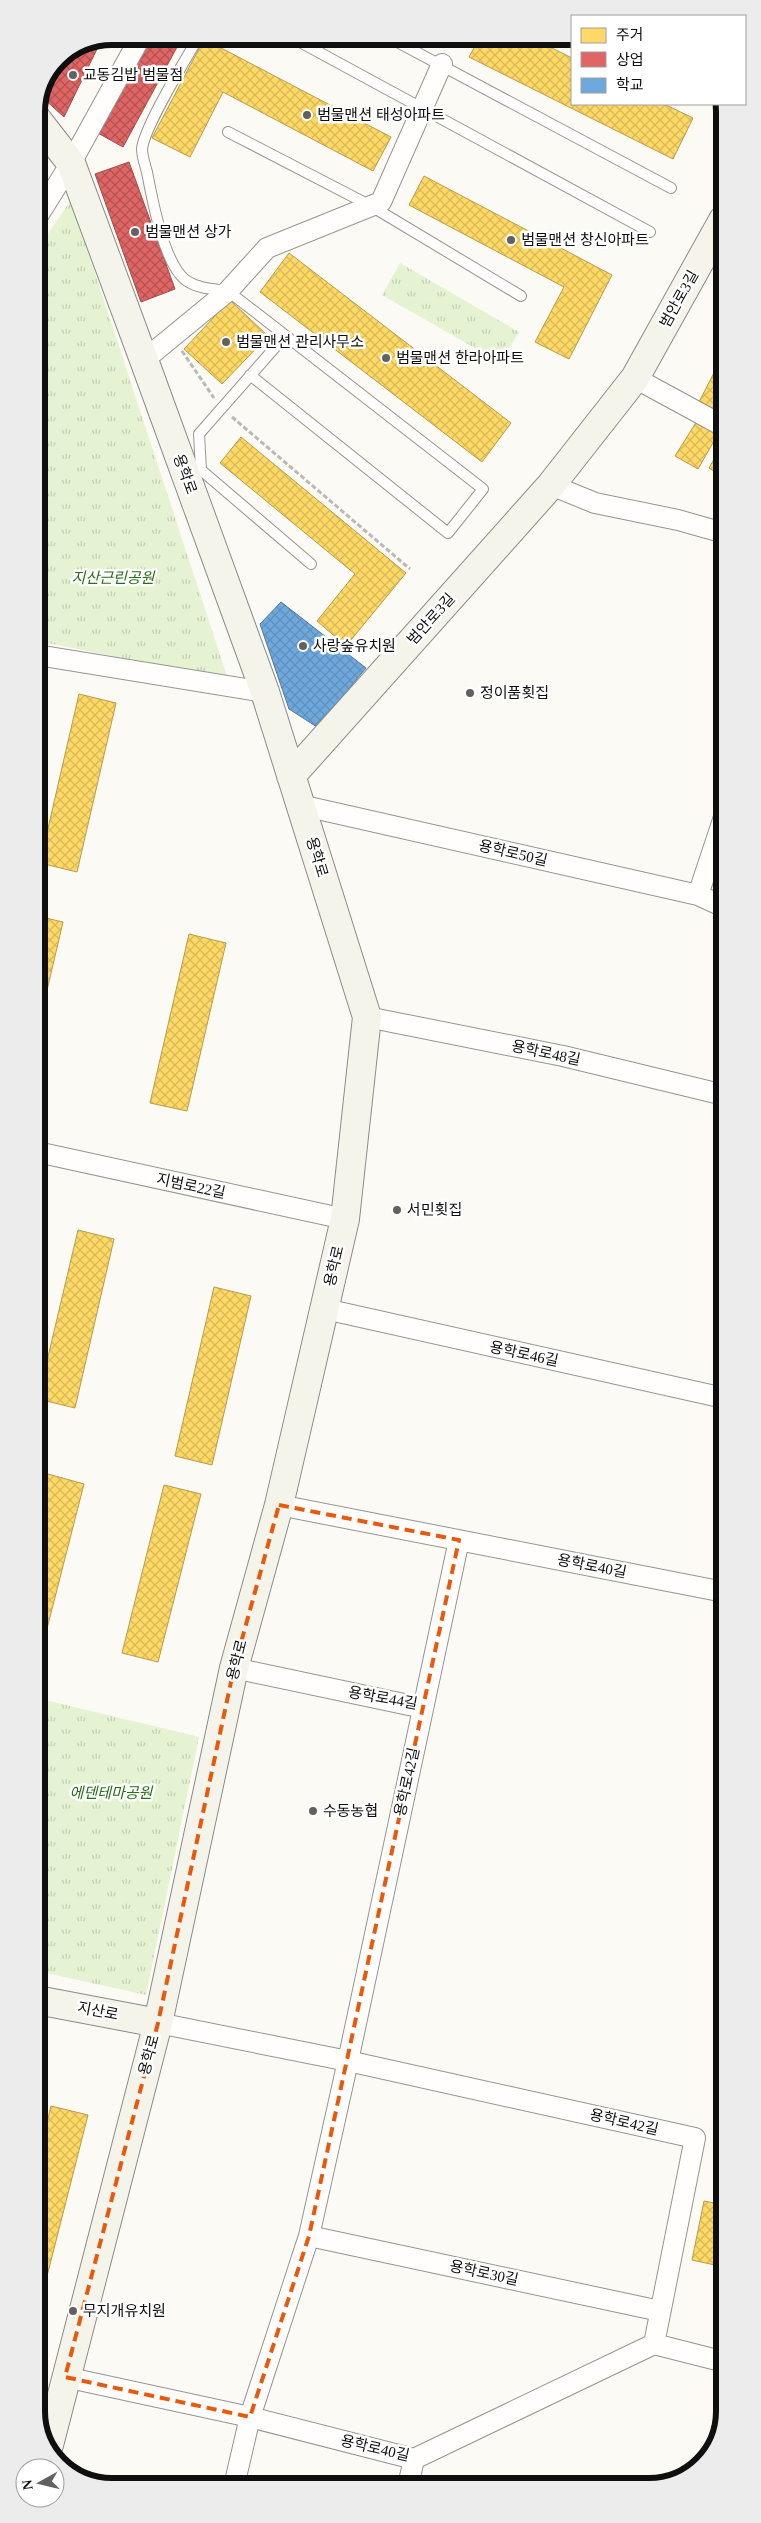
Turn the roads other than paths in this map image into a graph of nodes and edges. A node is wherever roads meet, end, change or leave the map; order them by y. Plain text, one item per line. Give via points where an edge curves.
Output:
1 (135, 45) edge
2 (194, 45) edge
3 (305, 45) edge
4 (405, 45) edge
5 (442, 64) junction
6 (423, 107) junction
7 (45, 130) edge
8 (228, 132) dead end
9 (71, 163) junction
10 (670, 188) dead end
11 (45, 205) edge
12 (371, 206) junction
13 (650, 232) dead end
14 (716, 233) edge
15 (228, 291) junction
16 (521, 296) dead end
17 (285, 336) junction
18 (144, 360) junction
19 (250, 375) junction
20 (635, 378) junction
21 (716, 422) edge
22 (551, 485) junction
23 (716, 531) edge
24 (312, 564) dead end
25 (45, 657) edge
26 (265, 692) junction
27 (291, 776) junction
28 (300, 805) junction
29 (716, 841) edge
30 (698, 895) junction
31 (716, 903) edge
32 (367, 1017) junction
33 (716, 1094) edge
34 (45, 1154) edge
35 (345, 1219) junction
36 (325, 1309) junction
37 (716, 1396) edge
38 (279, 1505) junction
39 (459, 1540) junction
40 (716, 1590) edge
41 (234, 1668) junction
42 (423, 1708) junction
43 (45, 2001) edge
44 (158, 2023) junction
45 (348, 2061) junction
46 (308, 2236) junction
47 (660, 2310) junction
48 (654, 2344) junction
49 (716, 2360) edge
50 (65, 2377) junction
51 (250, 2417) junction
52 (51, 2437) edge
53 (414, 2459) junction
54 (236, 2478) edge
55 (410, 2478) edge

1 - 9 street
2 - 15 lane via 142,149 157,220 174,264 186,281 204,288
3 - 6 lane
4 - 5 lane
5 - 6 street
5 - 10 lane
6 - 12 street via 382,202
6 - 13 lane
7 - 9 street, 용학로
8 - 12 lane
9 - 11 street
9 - 18 street, 용학로
12 - 15 street via 267,248
12 - 16 lane
14 - 20 street, 범안로3길
15 - 17 lane
15 - 18 street
17 - 19 lane
17 - 19 lane via 483,489 448,533
18 - 26 street, 용학로
19 - 24 lane via 199,434 201,470
20 - 21 street
20 - 22 street, 범안로3길
22 - 23 street via 595,503
22 - 27 street, 범안로3길
25 - 26 street
26 - 27 street, 용학로
27 - 28 street, 용학로
28 - 30 street, 용학로50길
28 - 32 street, 용학로
29 - 30 street
30 - 31 street, 용학로50길
32 - 33 street, 용학로48길 via 564,1056
32 - 35 street, 용학로
34 - 35 street, 지범로22길
35 - 36 street, 용학로
36 - 37 street, 용학로46길
36 - 38 street, 용학로
38 - 39 street, 용학로40길
38 - 41 street, 용학로
39 - 40 street, 용학로40길
39 - 42 street, 용학로44길
41 - 42 street, 용학로44길
41 - 44 street, 용학로
42 - 45 street, 용학로42길
43 - 44 street, 지산로
44 - 45 street, 용학로42길
44 - 50 street, 용학로
45 - 46 street
45 - 47 street, 용학로42길 via 694,2138
46 - 47 street, 용학로30길
46 - 51 street
47 - 48 street, 용학로42길
48 - 49 street
48 - 53 street, 용학로40길
50 - 51 street, 용학로40길
50 - 52 street, 용학로
51 - 53 street, 용학로40길
51 - 54 street
53 - 55 street

